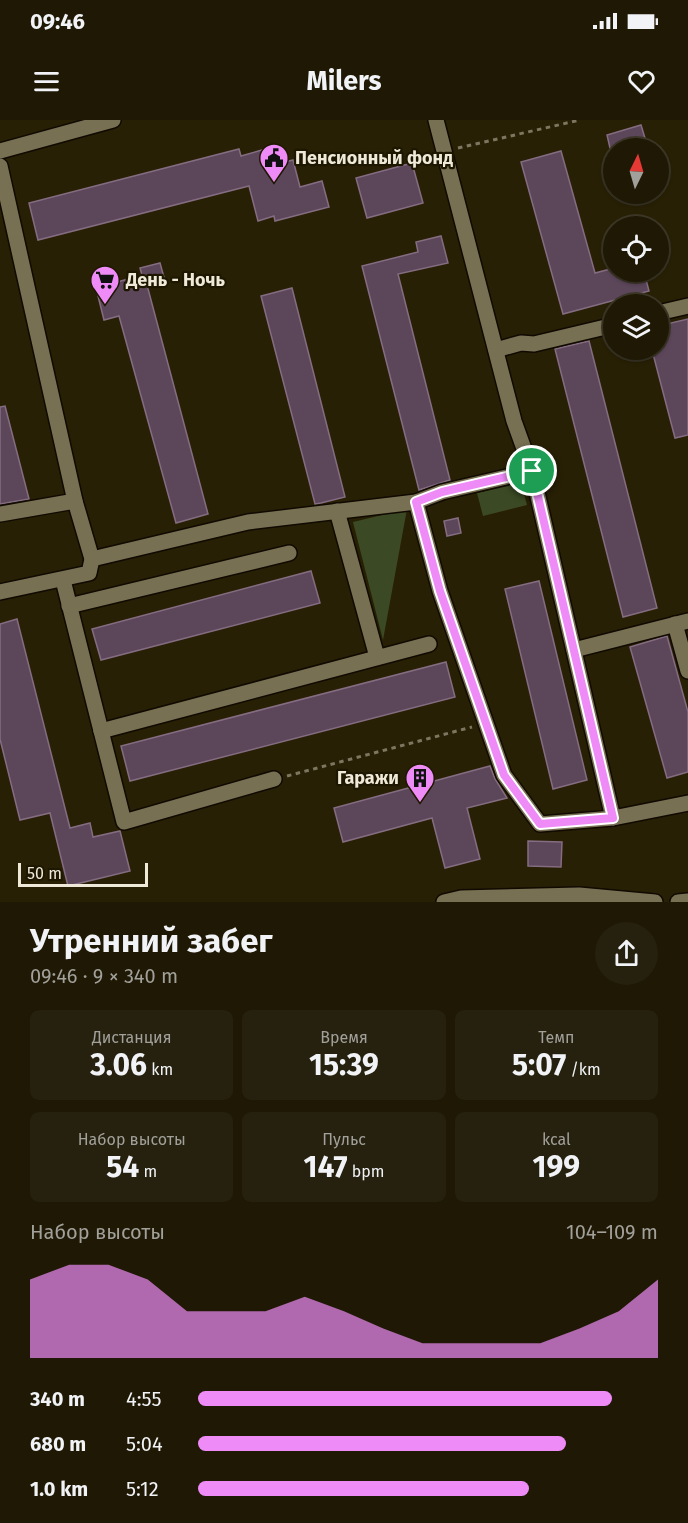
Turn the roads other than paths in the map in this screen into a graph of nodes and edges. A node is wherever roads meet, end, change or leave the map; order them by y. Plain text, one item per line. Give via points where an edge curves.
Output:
1 (113, 120) edge
2 (436, 120) edge
3 (0, 151) edge
4 (0, 166) edge
5 (688, 306) edge
6 (669, 310) edge
7 (603, 327) edge
8 (496, 350) junction
9 (532, 471) junction
10 (75, 501) junction
11 (416, 502) junction
12 (337, 512) junction
13 (0, 514) edge
14 (290, 553) dead end
15 (92, 559) junction
16 (63, 580) junction
17 (0, 592) edge
18 (69, 606) junction
19 (681, 623) edge
20 (429, 644) dead end
21 (574, 650) junction
22 (377, 657) junction
23 (688, 671) edge
24 (101, 731) junction
25 (274, 779) road end
26 (688, 803) edge
27 (613, 818) junction
28 (688, 900) edge
29 (444, 902) edge
30 (655, 902) edge
31 (678, 902) edge

1 - 3 street
2 - 8 street
4 - 10 street
5 - 6 street
7 - 8 street
8 - 9 street
9 - 11 street
9 - 21 street
10 - 13 street
10 - 15 street
11 - 12 street
11 - 27 street via 443,602 504,775 540,824
12 - 15 street via 248,522
12 - 22 street
14 - 18 street
15 - 16 street via 89,573
16 - 17 street
16 - 18 street
18 - 24 street
19 - 21 street
19 - 23 street
20 - 22 street
21 - 27 street
22 - 24 street
24 - 25 street via 124,822
26 - 27 street
28 - 31 street
29 - 30 street via 461,898 579,895

